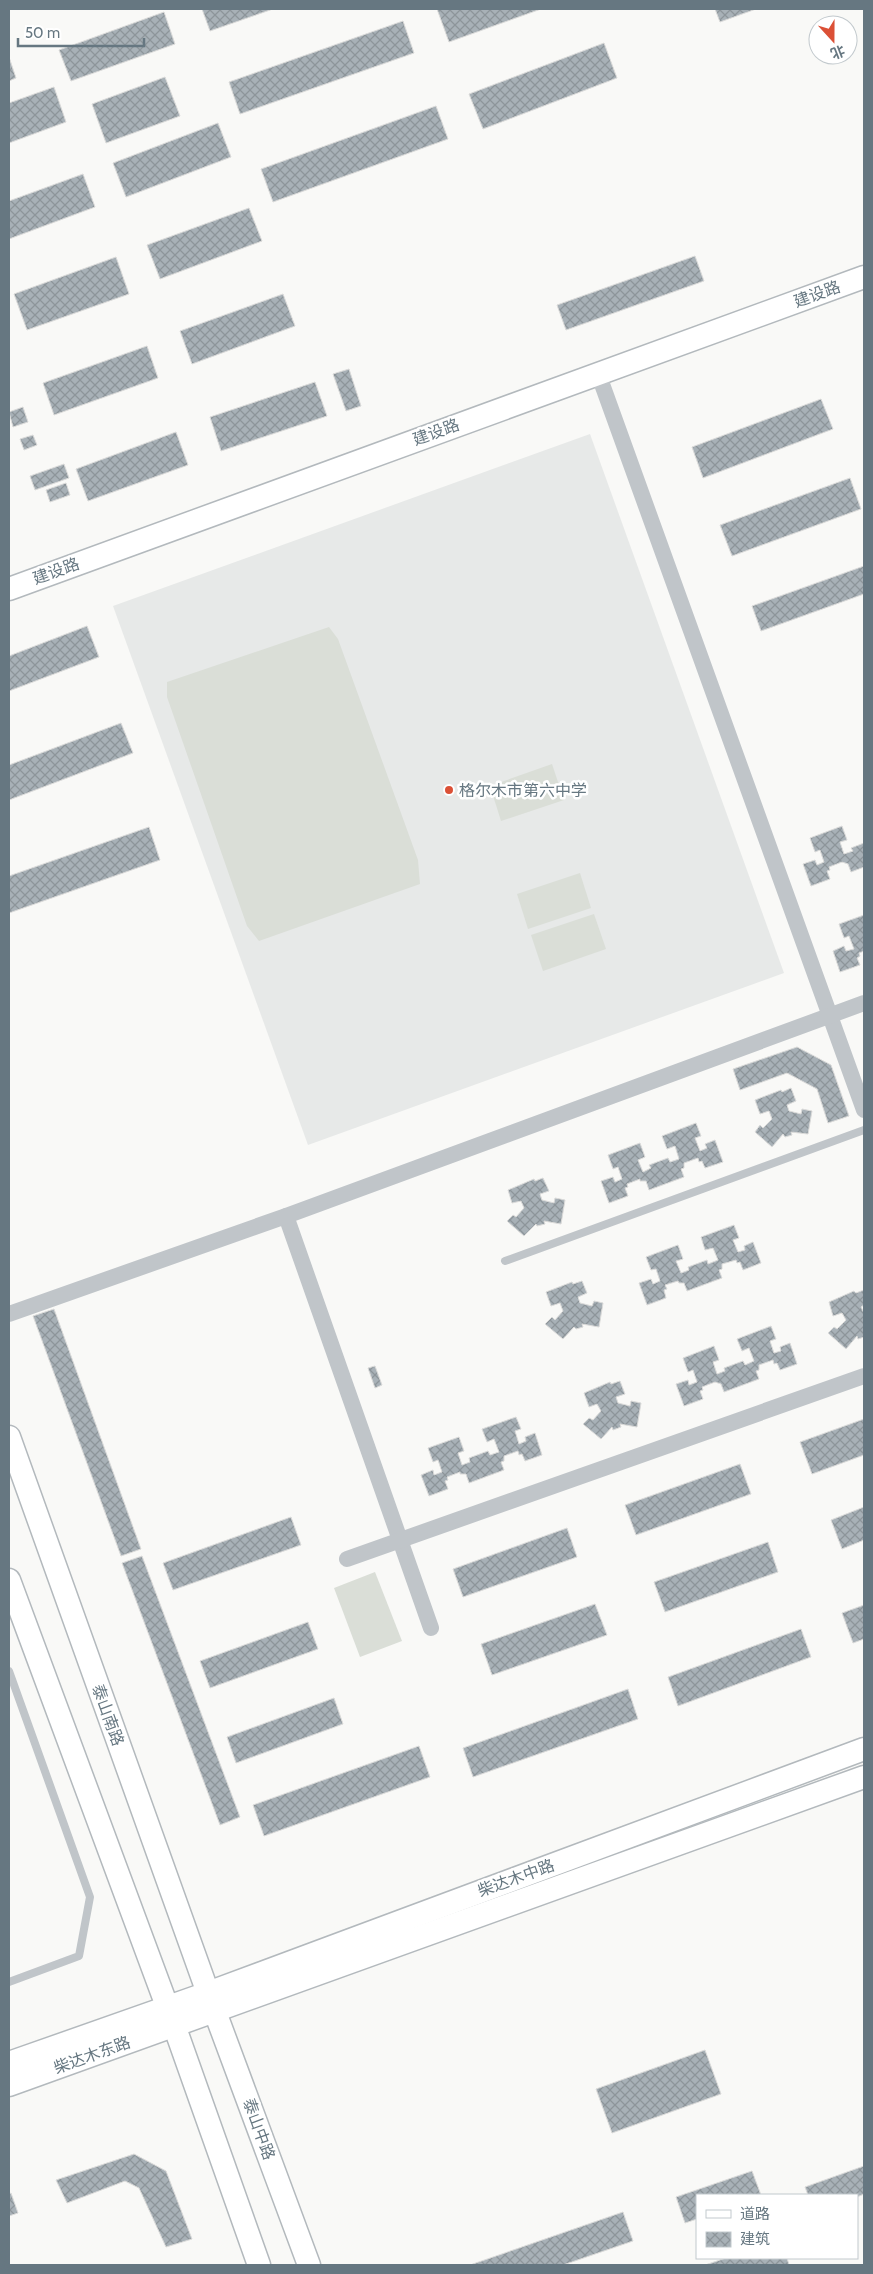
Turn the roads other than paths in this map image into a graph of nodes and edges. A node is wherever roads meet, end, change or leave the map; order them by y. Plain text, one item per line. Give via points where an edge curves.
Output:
1 (864, 277) edge
2 (598, 373) junction
3 (9, 589) edge
4 (864, 1003) edge
5 (829, 1015) junction
6 (864, 1110) edge
7 (864, 1130) edge
8 (286, 1216) junction
9 (505, 1261) dead end
10 (9, 1314) edge
11 (864, 1376) edge
12 (9, 1437) edge
13 (400, 1540) junction
14 (347, 1559) dead end
15 (9, 1580) edge
16 (431, 1628) dead end
17 (9, 1671) edge
18 (864, 1748) edge
19 (864, 1777) edge
20 (9, 1982) edge
21 (212, 2002) junction
22 (171, 2015) junction
23 (9, 2063) edge
24 (9, 2085) edge
25 (259, 2265) edge
26 (309, 2265) edge

1 - 2 street, 建设路
2 - 3 street, 建设路
2 - 5 street
4 - 5 street
5 - 6 street
5 - 8 street
7 - 9 lane
8 - 10 street
8 - 13 street
11 - 13 street
12 - 21 street, 泰山南路
13 - 14 street
13 - 16 street
15 - 22 street
17 - 20 lane via 90,1897 79,1956
18 - 21 street, 柴达木中路
19 - 21 street, 柴达木中路
21 - 22 street, 柴达木中路
21 - 26 street, 泰山中路
22 - 23 street, 柴达木东路
22 - 24 street, 柴达木东路
22 - 25 street

